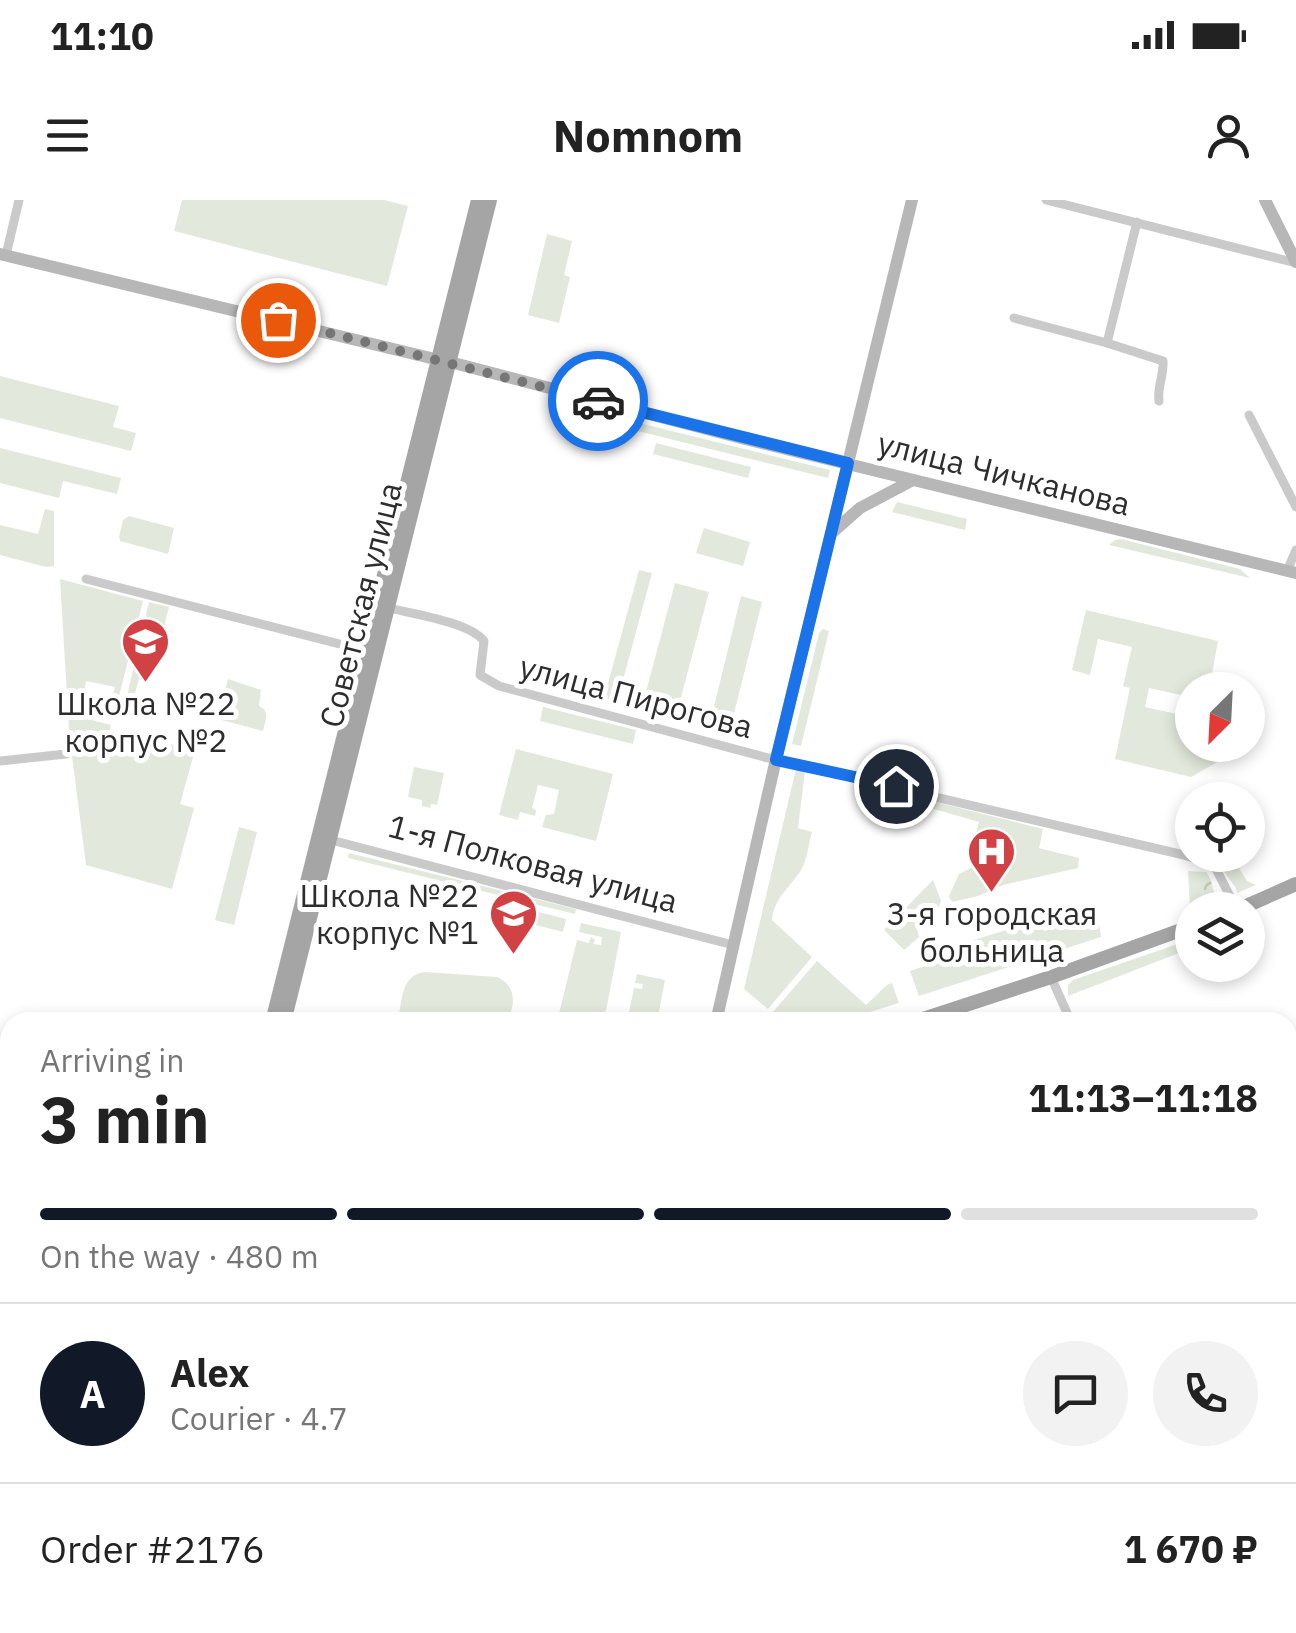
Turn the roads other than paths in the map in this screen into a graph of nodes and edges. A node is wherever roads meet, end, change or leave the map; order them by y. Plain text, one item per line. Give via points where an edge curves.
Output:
1 (20, 200) edge
2 (478, 200) edge
3 (490, 200) edge
4 (912, 200) edge
5 (1046, 200) edge
6 (1265, 200) edge
7 (1136, 222) junction
8 (3, 255) edge
9 (1296, 262) edge
10 (1014, 318) dead end
11 (1107, 343) junction
12 (444, 361) junction
13 (1159, 401) dead end
14 (1249, 414) dead end
15 (848, 463) junction
16 (914, 480) junction
17 (1296, 508) edge
18 (832, 533) junction
19 (1296, 550) edge
20 (1292, 572) edge
21 (86, 579) dead end
22 (389, 608) junction
23 (366, 651) junction
24 (66, 754) dead end
25 (776, 760) junction
26 (0, 761) edge
27 (325, 838) junction
28 (1296, 884) edge
29 (1228, 892) edge
30 (1265, 898) edge
31 (1175, 932) edge
32 (733, 945) junction
33 (1051, 977) junction
34 (275, 1012) edge
35 (286, 1012) edge
36 (718, 1012) edge
37 (944, 1012) edge
38 (1067, 1012) edge

1 - 8 street
2 - 12 main road
3 - 12 main road, Советская улица
4 - 15 main road
5 - 7 street
6 - 9 main road
7 - 9 street
7 - 11 street
8 - 12 main road, улица Чичканова
10 - 11 street
11 - 13 street via 1163,362
12 - 15 main road, улица Чичканова
12 - 22 main road, Советская улица
12 - 23 main road
14 - 17 street
15 - 16 main road, улица Чичканова
15 - 18 main road
16 - 18 main road via 860,508
16 - 20 main road, улица Чичканова
18 - 25 main road
19 - 20 street
21 - 23 street
22 - 25 street, улица Пирогова via 478,635 484,642 480,675 499,686
22 - 27 main road, Советская улица
23 - 27 main road
24 - 26 street
25 - 29 street, улица Пирогова via 1184,854 1214,865
25 - 32 main road
27 - 32 street, 1-я Полковая улица
27 - 34 main road
27 - 35 main road, Советская улица
28 - 30 main road
31 - 33 main road
32 - 36 main road
33 - 37 main road
33 - 38 street

